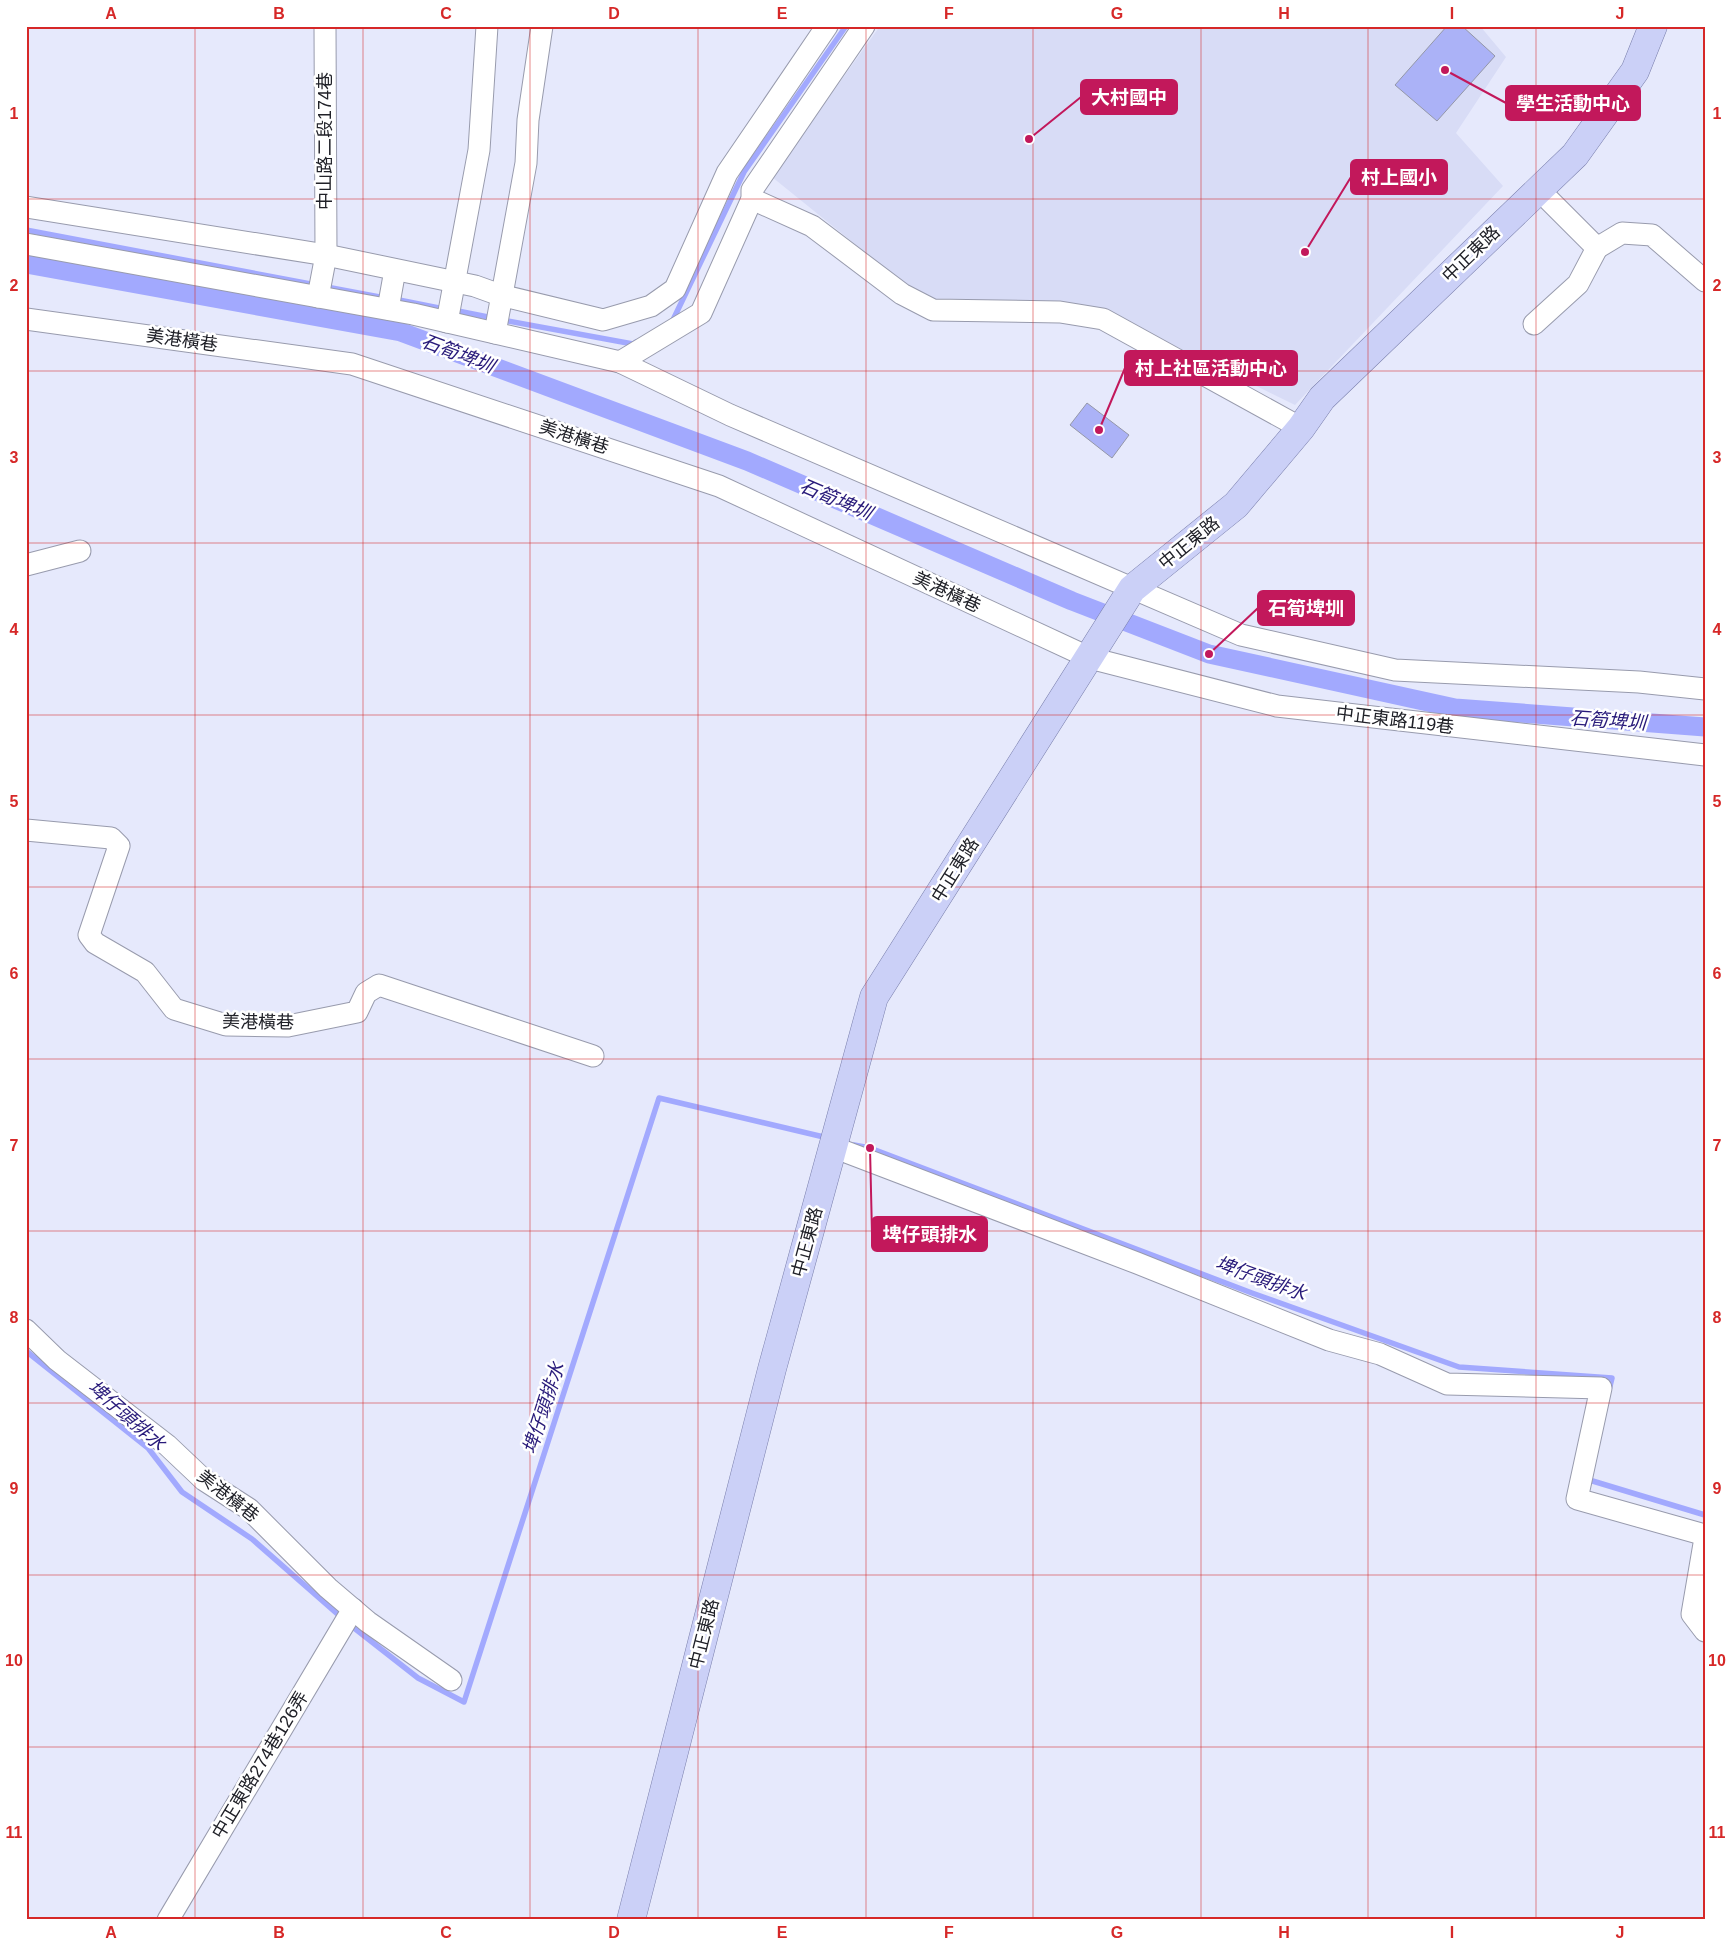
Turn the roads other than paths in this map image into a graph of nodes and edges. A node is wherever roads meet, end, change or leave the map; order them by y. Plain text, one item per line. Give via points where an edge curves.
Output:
1 (325, 26) edge
2 (488, 26) edge
3 (542, 26) edge
4 (828, 26) edge
5 (864, 26) edge
6 (1654, 26) edge
7 (1538, 190) junction
8 (752, 198) junction
9 (26, 207) edge
10 (26, 244) edge
11 (1596, 248) junction
12 (326, 255) junction
13 (395, 270) junction
14 (1704, 281) edge
15 (455, 282) junction
16 (500, 295) junction
17 (318, 297) junction
18 (652, 306) junction
19 (388, 309) junction
20 (26, 319) edge
21 (447, 322) junction
22 (1534, 324) dead end
23 (495, 333) junction
24 (669, 334) junction
25 (620, 362) junction
26 (1301, 428) junction
27 (80, 551) dead end
28 (26, 565) edge
29 (1132, 589) junction
30 (1090, 658) junction
31 (1705, 689) edge
32 (1705, 755) edge
33 (26, 830) edge
34 (593, 1056) dead end
35 (833, 1148) junction
36 (26, 1330) edge
37 (1705, 1536) edge
38 (353, 1610) junction
39 (1705, 1631) edge
40 (451, 1680) dead end
41 (168, 1920) edge
42 (631, 1920) edge

1 - 12 street, 中山路二段174巷
2 - 15 street via 479,150
3 - 16 street via 528,120 526,164
4 - 18 street via 727,173 675,289
5 - 8 street via 752,190
6 - 7 main road, 中正東路 via 1635,71 1575,155
7 - 11 street
7 - 26 main road, 中正東路 via 1322,398
8 - 24 street via 701,313
8 - 26 street via 812,226 902,294 934,310 1060,312 1103,320
9 - 12 street
10 - 17 street
11 - 14 street via 1622,233 1652,235
11 - 22 street via 1578,284
12 - 13 street
12 - 17 street, 中山路二段174巷
13 - 15 street
13 - 19 street
15 - 16 street
15 - 21 street
16 - 18 street via 603,320
16 - 23 street
17 - 19 street
18 - 24 street
19 - 21 street
20 - 30 street, 美港橫巷 via 352,364 719,486
21 - 23 street
23 - 25 street
24 - 25 street
25 - 29 street via 730,415
26 - 29 main road, 中正東路 via 1236,505
27 - 28 street
29 - 30 main road, 中正東路
29 - 31 street via 1241,635 1395,670 1639,682
30 - 32 street, 中正東路119巷 via 1277,706
30 - 35 main road, 中正東路 via 874,996
33 - 34 street, 美港橫巷 via 111,838 119,846 89,935 96,943 145,972 174,1009 226,1026 288,1026 357,1012 366,993 378,986
35 - 37 street via 1329,1340 1380,1354 1447,1384 1602,1388 1577,1499
35 - 42 main road, 中正東路 via 772,1369
36 - 38 street, 美港橫巷 via 57,1360 167,1445 204,1480 249,1509
37 - 39 street via 1692,1614
38 - 40 street, 美港橫巷
38 - 41 street, 中正東路274巷126弄

